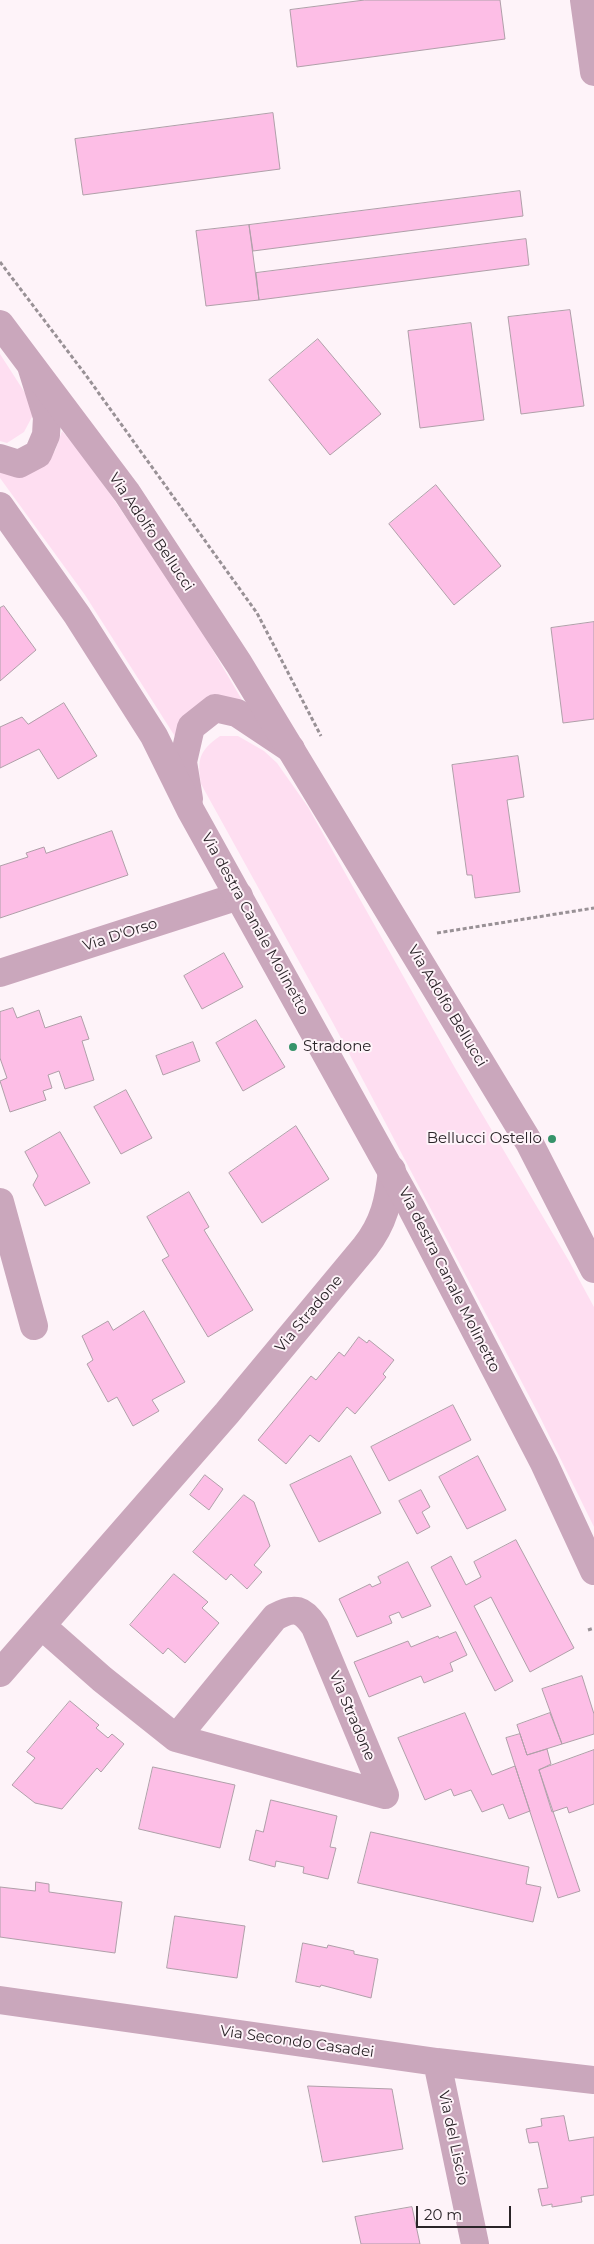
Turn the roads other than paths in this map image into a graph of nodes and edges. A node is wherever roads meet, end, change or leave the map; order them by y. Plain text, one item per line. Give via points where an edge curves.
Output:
1 (584, 0) edge
2 (594, 72) edge
3 (0, 324) edge
4 (31, 364) junction
5 (0, 458) edge
6 (0, 506) edge
7 (291, 749) junction
8 (191, 811) junction
9 (239, 896) junction
10 (0, 973) edge
11 (392, 1170) junction
12 (0, 1202) edge
13 (594, 1269) edge
14 (34, 1326) dead end
15 (594, 1571) edge
16 (42, 1626) junction
17 (0, 1673) edge
18 (176, 1738) junction
19 (0, 2000) edge
20 (437, 2062) junction
21 (594, 2080) edge
22 (475, 2244) edge

1 - 2 street
3 - 4 street, Via Adolfo Bellucci
4 - 5 street via 47,417 46,434 38,454 19,464
4 - 7 street, Via Adolfo Bellucci via 126,493
6 - 8 street, Via destra Canale Molinetto via 77,615 154,736
7 - 8 street, Via Adolfo Bellucci via 237,713 215,708 191,727 183,762
7 - 13 street, Via Adolfo Bellucci via 530,1144
8 - 9 street, Via destra Canale Molinetto
9 - 10 street, Via D'Orso
9 - 11 street, Via destra Canale Molinetto
11 - 15 street, Via destra Canale Molinetto via 544,1463
11 - 16 street, Via Stradone via 386,1210 369,1241 227,1413
12 - 14 street
16 - 17 street, Via Stradone
16 - 18 street, Via Stradone
18 - 18 street, Via Stradone via 338,1782 385,1795 315,1627 307,1616 296,1610 285,1611 275,1617
19 - 20 street, Via Secondo Casadei
20 - 21 street, Via Secondo Casadei
20 - 22 street, Via del Liscio

